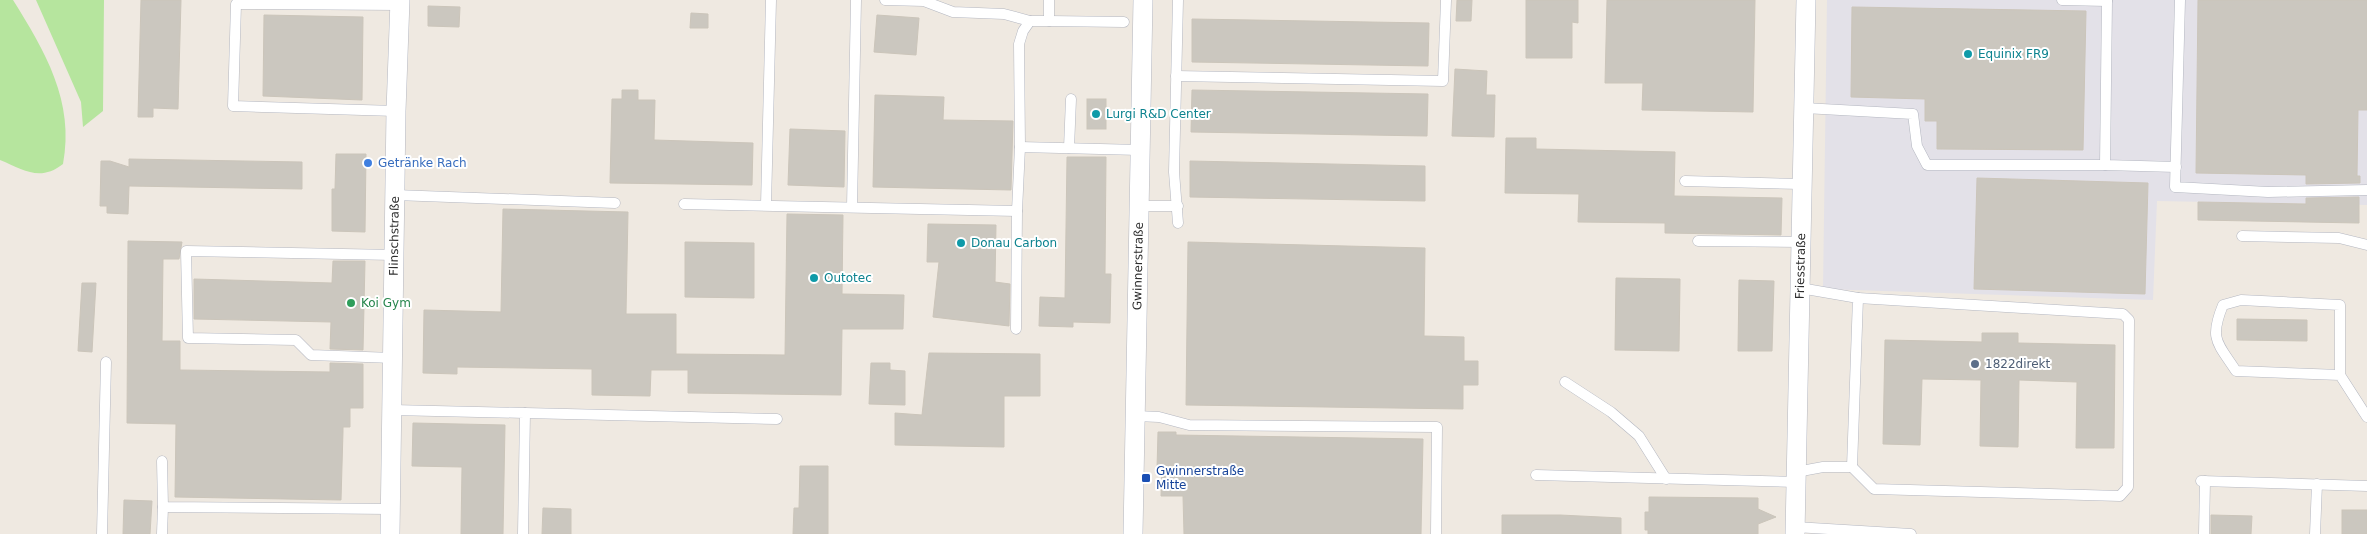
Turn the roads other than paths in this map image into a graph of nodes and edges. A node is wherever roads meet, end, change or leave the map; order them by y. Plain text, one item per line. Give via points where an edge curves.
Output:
1 (771, 0) edge
2 (856, 0) edge
3 (885, 0) edge
4 (924, 0) edge
5 (1049, 0) edge
6 (1143, 0) edge
7 (1178, 0) edge
8 (1446, 0) edge
9 (1806, 0) edge
10 (2062, 0) edge
11 (2180, 0) edge
12 (2107, 1) edge
13 (400, 2) edge
14 (1030, 21) junction
15 (1049, 21) junction
16 (1124, 22) dead end
17 (1176, 76) junction
18 (1071, 98) dead end
19 (1804, 108) junction
20 (396, 111) junction
21 (1020, 147) junction
22 (1069, 148) junction
23 (1140, 150) junction
24 (2105, 165) junction
25 (2176, 167) junction
26 (1685, 181) dead end
27 (1802, 184) junction
28 (2367, 190) edge
29 (395, 195) junction
30 (615, 203) dead end
31 (684, 204) dead end
32 (766, 205) junction
33 (1140, 206) junction
34 (1178, 206) junction
35 (852, 207) junction
36 (1017, 211) junction
37 (1178, 223) dead end
38 (2242, 236) dead end
39 (1698, 241) dead end
40 (1801, 242) junction
41 (2367, 245) edge
42 (394, 255) junction
43 (1800, 288) junction
44 (1858, 298) junction
45 (1016, 329) dead end
46 (393, 358) junction
47 (106, 362) dead end
48 (2340, 375) junction
49 (1565, 382) dead end
50 (392, 410) junction
51 (525, 413) junction
52 (1136, 416) junction
53 (2367, 417) edge
54 (777, 419) dead end
55 (162, 460) dead end
56 (1852, 467) junction
57 (1536, 475) dead end
58 (1796, 477) junction
59 (1666, 479) junction
60 (2316, 484) junction
61 (2367, 486) edge
62 (163, 507) junction
63 (390, 509) junction
64 (1795, 531) edge
65 (102, 534) edge
66 (162, 534) edge
67 (390, 534) edge
68 (522, 534) edge
69 (1134, 534) edge
70 (1436, 534) edge
71 (1911, 534) edge
72 (2204, 534) edge
73 (2315, 534) edge

1 - 32 lane
2 - 35 lane
3 - 4 lane
4 - 14 lane via 953,12 1004,14
5 - 15 lane
6 - 23 street, Gwinnerstraße
7 - 17 lane
8 - 17 lane via 1443,81
9 - 19 street, Friesstraße
10 - 12 lane
11 - 25 lane
12 - 24 lane
13 - 20 street, Flinschstraße
13 - 20 lane via 236,4 234,106
14 - 15 lane
14 - 21 lane via 1019,44
15 - 16 lane
17 - 34 lane via 1174,172
18 - 22 lane
19 - 24 lane via 1913,114 1917,146 1927,165
19 - 27 street, Friesstraße
20 - 29 street, Flinschstraße
21 - 22 lane
21 - 36 lane
22 - 23 lane
23 - 33 street, Gwinnerstraße
24 - 25 lane
25 - 28 lane via 2175,187 2268,192
26 - 27 lane
27 - 40 street, Friesstraße
29 - 30 lane
29 - 42 street, Flinschstraße
31 - 32 lane
32 - 35 lane
33 - 34 lane
33 - 52 street, Gwinnerstraße
34 - 37 lane
35 - 36 lane
36 - 45 lane
38 - 41 lane via 2339,238
39 - 40 lane
40 - 43 street, Friesstraße
42 - 46 street, Flinschstraße
42 - 46 lane via 186,252 188,338 296,340 311,355
43 - 44 lane
43 - 58 street, Friesstraße
44 - 56 lane
44 - 56 lane via 2123,314 2129,320 2128,487 2120,496 1874,489
46 - 50 street, Flinschstraße
47 - 65 lane
48 - 48 lane via 2236,371 2216,341 2215,326 2223,305 2241,300 2340,305
48 - 53 lane
49 - 59 lane via 1639,436
50 - 51 lane
50 - 63 street, Flinschstraße
51 - 54 lane
51 - 68 lane
52 - 69 street, Gwinnerstraße
52 - 70 lane via 1159,417 1189,425 1437,427
55 - 62 lane
56 - 58 lane via 1823,467
57 - 59 lane
58 - 59 lane
58 - 64 street, Friesstraße
60 - 61 lane
60 - 72 lane via 2203,481
60 - 73 lane
62 - 63 lane
62 - 66 lane
63 - 67 street, Flinschstraße
64 - 71 lane

